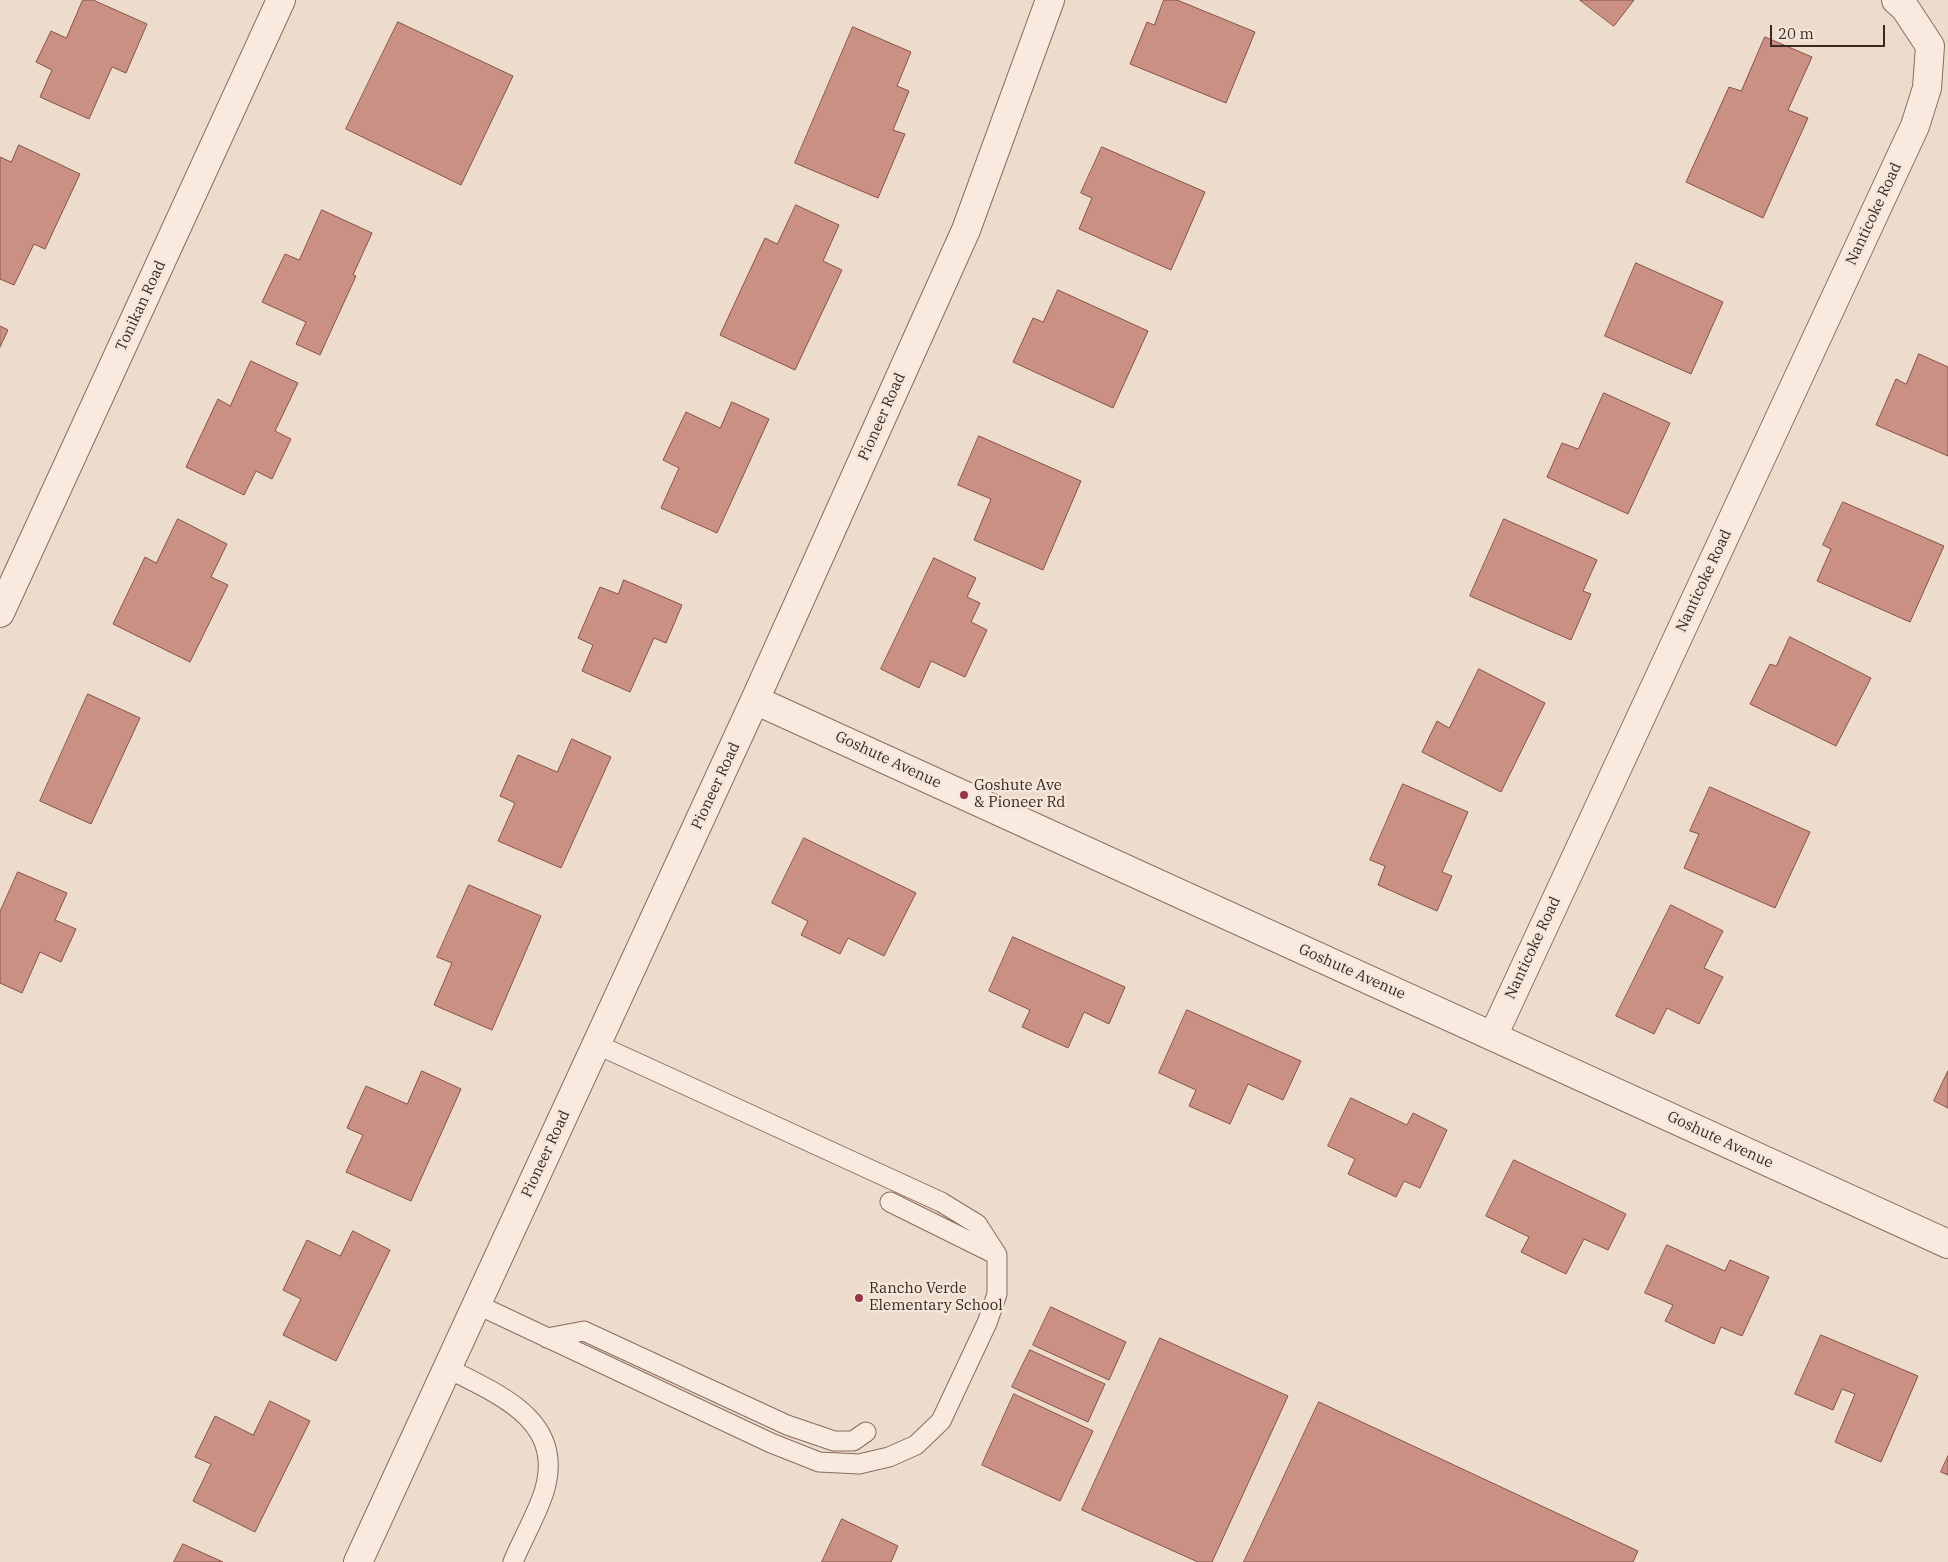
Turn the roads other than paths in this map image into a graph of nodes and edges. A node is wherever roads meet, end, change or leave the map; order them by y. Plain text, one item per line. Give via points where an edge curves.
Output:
1 (281, 0) edge
2 (1050, 0) edge
3 (1896, 0) edge
4 (0, 613) edge
5 (755, 700) junction
6 (1492, 1036) junction
7 (596, 1044) junction
8 (890, 1202) dead end
9 (1948, 1244) edge
10 (997, 1255) junction
11 (476, 1304) junction
12 (547, 1338) junction
13 (447, 1368) junction
14 (866, 1432) dead end
15 (358, 1562) edge
16 (513, 1562) edge

1 - 4 street, Tonikan Road
2 - 5 street, Pioneer Road via 966,230
3 - 6 street, Nanticoke Road via 1930,46 1927,88 1915,126
5 - 6 street, Goshute Avenue
5 - 7 street, Pioneer Road
6 - 9 street, Goshute Avenue
7 - 10 lane via 941,1202 977,1224
7 - 11 street, Pioneer Road
8 - 10 lane
10 - 12 lane via 997,1294 988,1323 941,1421 916,1445 859,1464 819,1462 762,1439
11 - 12 lane
11 - 13 street, Pioneer Road
12 - 14 lane via 584,1331 787,1425 834,1441 853,1441
13 - 15 street, Pioneer Road
13 - 16 lane via 522,1411 541,1432 549,1458 544,1492

